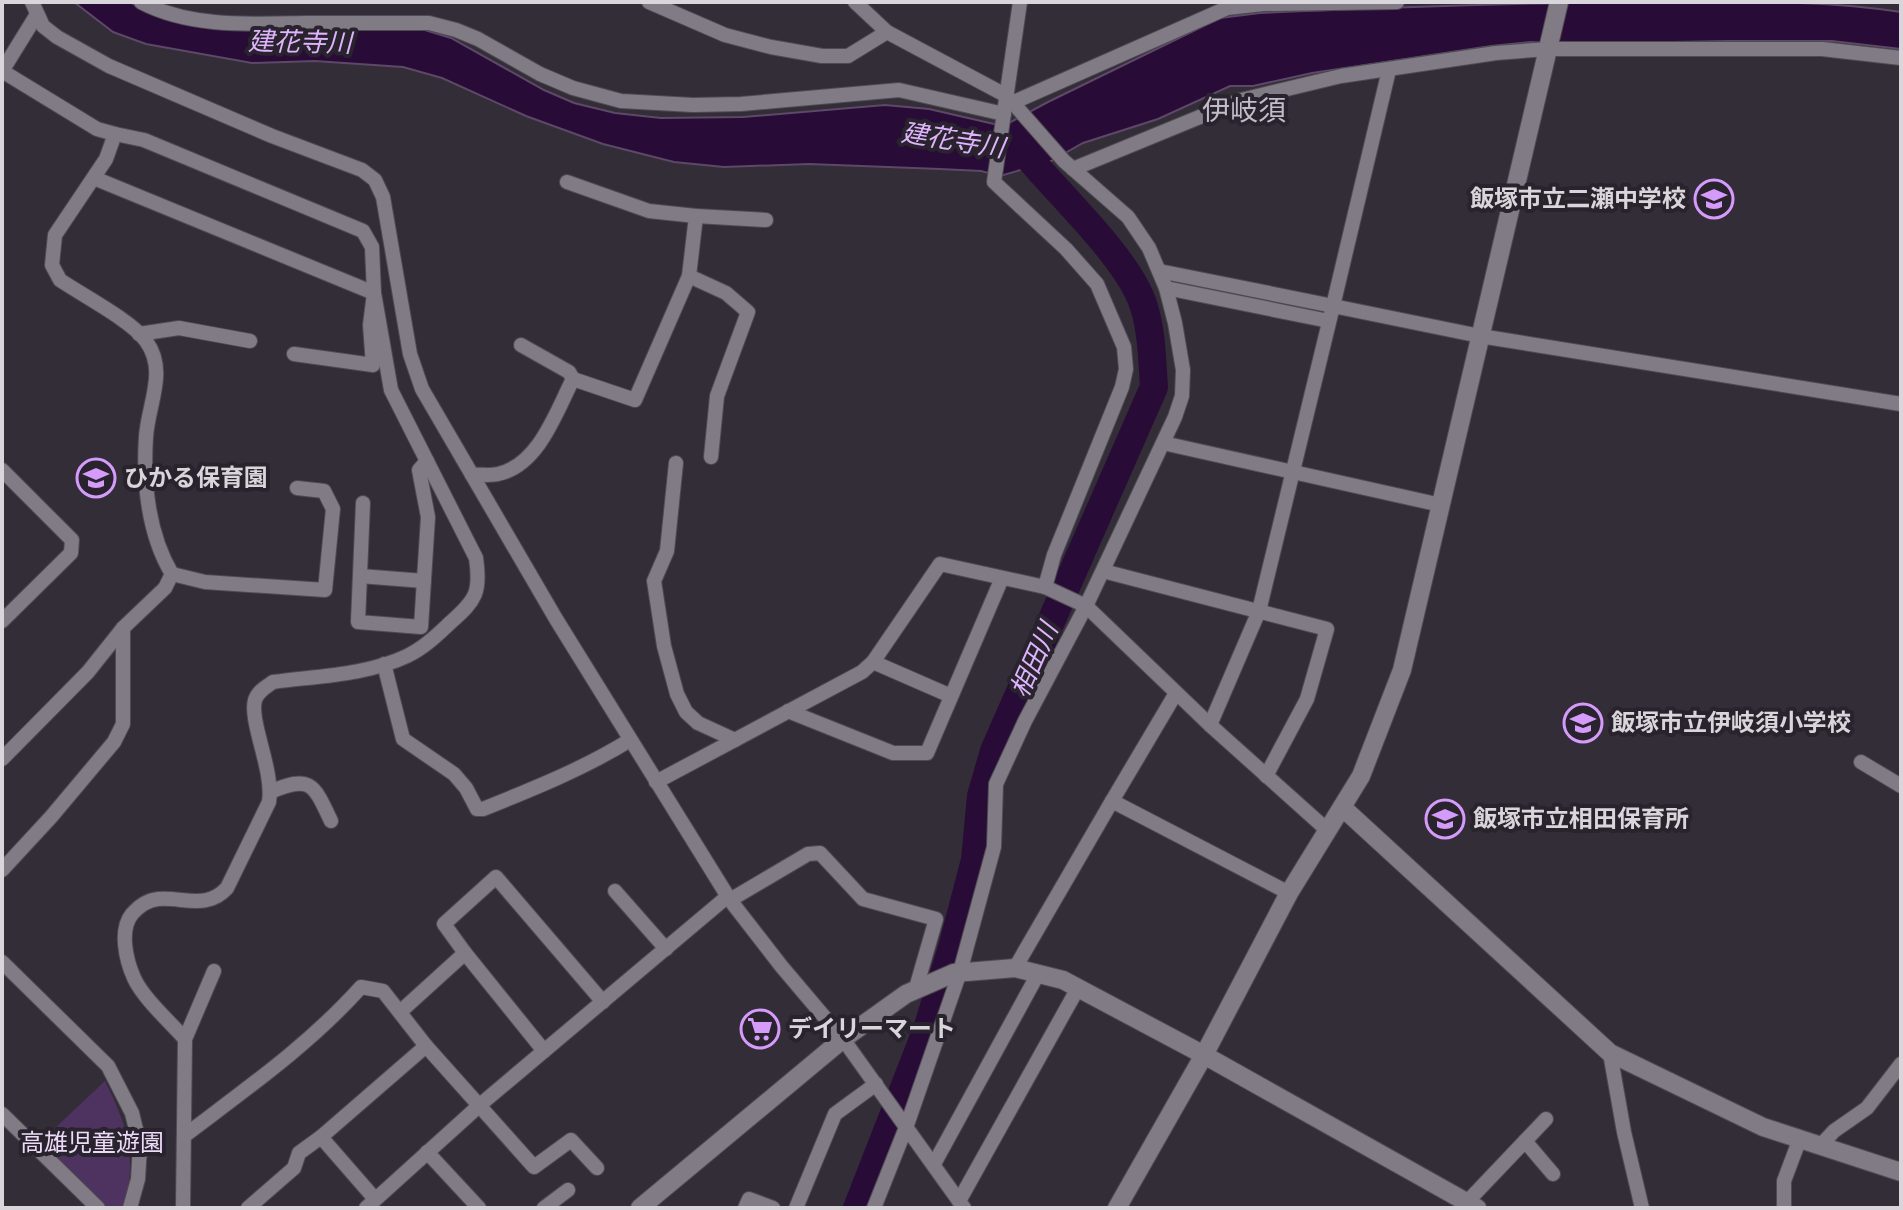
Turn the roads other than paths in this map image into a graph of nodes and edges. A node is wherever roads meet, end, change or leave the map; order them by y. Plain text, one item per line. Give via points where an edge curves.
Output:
1 (141, 2) edge
2 (649, 2) edge
3 (855, 2) edge
4 (1020, 2) edge
5 (1397, 2) edge
6 (1559, 2) edge
7 (37, 7) edge
8 (887, 32) junction
9 (1549, 46) junction
10 (1901, 58) edge
11 (1389, 70) junction
12 (2, 71) edge
13 (1013, 101) junction
14 (1004, 117) junction
15 (115, 134) junction
16 (1068, 165) junction
17 (94, 178) junction
18 (567, 182) dead end
19 (696, 216) junction
20 (766, 220) dead end
21 (1159, 271) junction
22 (689, 276) junction
23 (1166, 288) junction
24 (374, 293) junction
25 (1333, 306) junction
26 (1329, 321) junction
27 (139, 334) junction
28 (1480, 336) junction
29 (250, 341) dead end
30 (521, 345) dead end
31 (294, 354) dead end
32 (573, 379) junction
33 (1901, 404) edge
34 (1163, 443) junction
35 (711, 457) dead end
36 (427, 461) junction
37 (676, 463) dead end
38 (1291, 472) junction
39 (472, 475) junction
40 (4, 478) edge
41 (297, 488) dead end
42 (363, 503) dead end
43 (1441, 505) junction
44 (1103, 571) junction
45 (172, 574) junction
46 (360, 576) junction
47 (1002, 578) junction
48 (424, 581) junction
49 (1045, 587) junction
50 (1086, 606) junction
51 (1259, 611) junction
52 (2, 621) edge
53 (123, 628) junction
54 (873, 662) junction
55 (384, 664) junction
56 (1176, 693) junction
57 (951, 696) junction
58 (788, 711) junction
59 (1210, 725) junction
60 (630, 740) junction
61 (735, 740) junction
62 (2, 759) edge
63 (1861, 762) dead end
64 (1266, 776) junction
65 (656, 782) junction
66 (1901, 786) edge
67 (270, 792) junction
68 (1112, 801) junction
69 (1342, 807) junction
70 (331, 821) dead end
71 (1326, 829) junction
72 (2, 870) edge
73 (615, 891) dead end
74 (1289, 893) junction
75 (729, 898) junction
76 (666, 949) junction
77 (465, 953) junction
78 (2, 962) edge
79 (1015, 968) junction
80 (214, 971) dead end
81 (957, 972) junction
82 (1038, 974) junction
83 (921, 986) junction
84 (1078, 988) junction
85 (603, 1002) junction
86 (400, 1012) junction
87 (185, 1039) junction
88 (843, 1039) junction
89 (426, 1046) junction
90 (544, 1051) junction
91 (1610, 1053) junction
92 (1204, 1055) junction
93 (1901, 1064) edge
94 (876, 1084) junction
95 (481, 1104) junction
96 (2, 1114) edge
97 (1546, 1119) dead end
98 (905, 1123) junction
99 (184, 1136) junction
100 (321, 1137) junction
101 (1525, 1141) junction
102 (1799, 1141) junction
103 (1820, 1146) junction
104 (427, 1152) junction
105 (934, 1164) junction
106 (597, 1168) dead end
107 (1901, 1172) edge
108 (1553, 1174) dead end
109 (568, 1190) dead end
110 (370, 1203) edge
111 (962, 1204) edge
112 (1472, 1205) edge
113 (98, 1208) edge
114 (130, 1208) edge
115 (183, 1208) edge
116 (248, 1208) edge
117 (479, 1208) edge
118 (544, 1208) edge
119 (640, 1208) edge
120 (745, 1208) edge
121 (773, 1208) edge
122 (796, 1208) edge
123 (874, 1208) edge
124 (1117, 1208) edge
125 (1642, 1208) edge
126 (1784, 1208) edge

1 - 14 street via 161,11 238,23 429,23 478,39 562,84 621,101 741,104 899,90
2 - 8 street via 725,35 822,56 848,56
3 - 8 street
4 - 13 street
5 - 13 street via 1227,8
6 - 9 street
7 - 12 street
7 - 39 street via 43,26 109,66 362,170 375,180 383,197 410,354 422,389
8 - 13 street
9 - 10 street via 1822,49
9 - 11 street
9 - 28 street
11 - 16 street via 1241,100
11 - 25 street
12 - 15 street via 97,129
13 - 14 street
13 - 16 street
14 - 49 street via 994,182 1097,284 1124,347 1126,369
15 - 17 street
15 - 24 street via 144,140 363,231 372,247
16 - 21 street via 1128,217
17 - 24 street
17 - 27 street via 55,235 52,265 60,280
18 - 19 street via 649,211
19 - 20 street
19 - 22 street
21 - 23 street
21 - 25 street
22 - 32 street via 635,400
22 - 35 street via 726,293 748,312 717,396
23 - 26 street
23 - 34 street via 1183,370 1182,396
24 - 31 street via 373,365
24 - 36 street via 391,390
25 - 26 street
25 - 28 street
26 - 38 street
27 - 29 street via 179,328
27 - 45 street via 154,356 157,380 146,432 147,501
28 - 33 street
28 - 43 street
30 - 32 street
32 - 39 street via 545,435 526,458 497,474
34 - 38 street
34 - 44 street
36 - 48 street via 419,470 428,517
36 - 55 street via 476,558 477,595 431,641
37 - 61 street via 667,551 654,581 664,646 686,712
38 - 43 street
38 - 51 street
39 - 60 street
40 - 52 street via 72,540 71,553
41 - 45 street via 324,491 333,509 325,590 205,582
42 - 46 street
43 - 69 street via 1402,670 1361,776
44 - 50 street
44 - 51 street
45 - 53 street via 165,588
46 - 48 street
46 - 48 street via 358,622 421,627
47 - 49 street
47 - 54 street via 940,564
47 - 57 street
49 - 50 street
50 - 56 street
50 - 81 street via 996,784 994,847
51 - 59 street
51 - 64 street via 1327,629 1307,699
53 - 62 street via 88,672
53 - 72 street via 123,724 114,742
54 - 57 street
54 - 58 street
55 - 60 street via 403,739 454,774 477,809 593,763
55 - 67 street via 273,682 261,691 255,714
56 - 59 street
56 - 68 street
57 - 58 street via 927,753 893,753
58 - 61 street
59 - 64 street
60 - 65 street
61 - 65 street
63 - 66 street
64 - 71 street
65 - 75 street
67 - 70 street via 292,783 310,784
67 - 87 street via 218,898 155,899 138,906 128,919 124,933 134,978
68 - 74 street
68 - 79 street
69 - 71 street
69 - 91 street
71 - 74 street
73 - 76 street
74 - 92 street
75 - 76 street
75 - 83 street via 808,854 820,853 863,899 936,919
75 - 88 street
76 - 85 street
77 - 85 street via 444,924 496,877
77 - 86 street
77 - 90 street
78 - 114 street via 108,1066 132,1113 140,1146
79 - 81 street
79 - 82 street
80 - 87 street
81 - 83 street
81 - 98 street
82 - 84 street
82 - 105 street
83 - 88 street
84 - 92 street
84 - 111 street
85 - 90 street
86 - 89 street
86 - 99 street via 383,991 361,987 329,1022
87 - 99 street
88 - 94 street
88 - 119 street
89 - 95 street
89 - 100 street
90 - 95 street
91 - 102 street
91 - 125 street
92 - 112 street
92 - 124 street
93 - 103 street via 1867,1108
94 - 98 street
94 - 122 street via 835,1114
95 - 104 street
95 - 106 street via 534,1167 571,1140
96 - 113 street
97 - 101 street
98 - 105 street
98 - 123 street
99 - 115 street
100 - 110 street
100 - 116 street
101 - 108 street
101 - 112 street
102 - 103 street
102 - 126 street via 1784,1181
103 - 107 street
104 - 110 street
104 - 117 street
105 - 111 street
109 - 118 street
120 - 121 street via 749,1199

